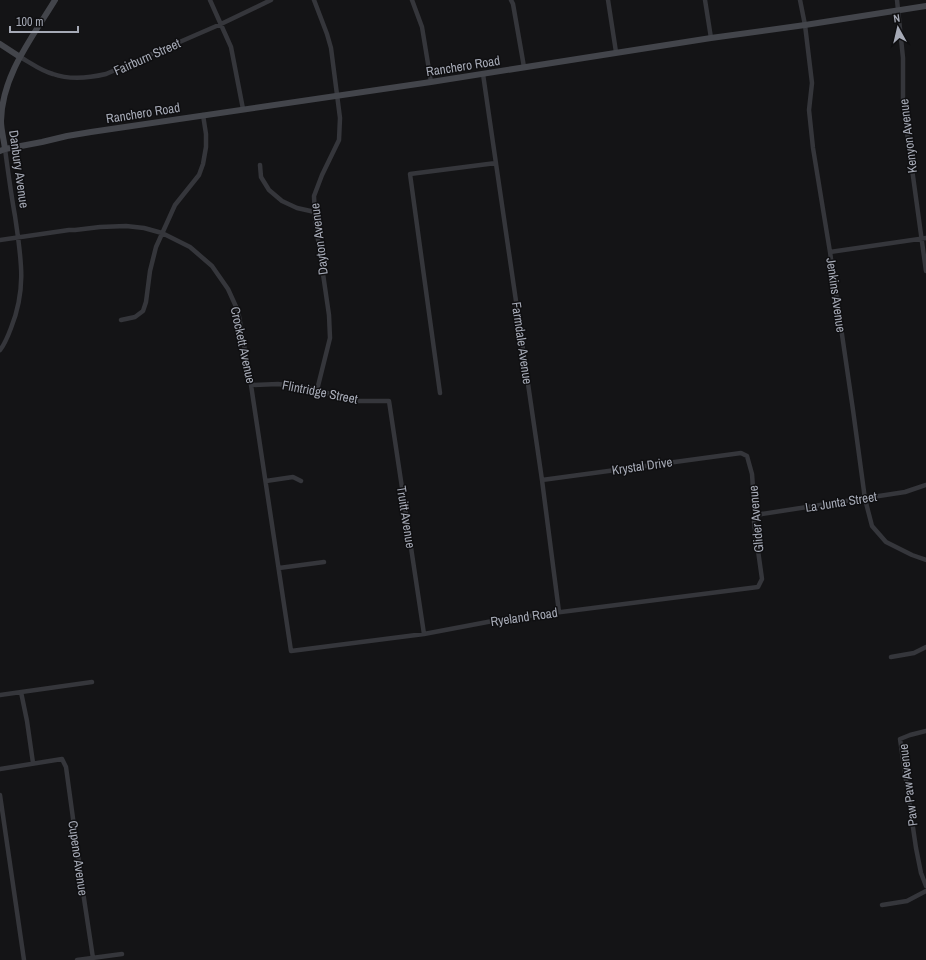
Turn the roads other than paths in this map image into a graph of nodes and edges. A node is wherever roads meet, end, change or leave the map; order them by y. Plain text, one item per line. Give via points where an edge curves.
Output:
1 (55, 0) edge
2 (210, 0) edge
3 (271, 0) edge
4 (314, 0) edge
5 (412, 0) edge
6 (511, 0) edge
7 (608, 0) edge
8 (705, 0) edge
9 (800, 0) edge
10 (897, 0) edge
11 (926, 6) edge
12 (899, 10) junction
13 (221, 24) junction
14 (805, 25) junction
15 (710, 38) junction
16 (0, 44) edge
17 (616, 52) junction
18 (20, 56) junction
19 (524, 67) junction
20 (483, 74) junction
21 (431, 82) junction
22 (337, 96) junction
23 (243, 109) junction
24 (203, 115) junction
25 (2, 149) edge
26 (496, 163) junction
27 (260, 165) dead end
28 (315, 212) junction
29 (162, 233) junction
30 (18, 238) junction
31 (924, 238) edge
32 (0, 240) edge
33 (830, 252) junction
34 (926, 271) edge
35 (121, 320) dead end
36 (0, 350) edge
37 (251, 385) junction
38 (317, 390) junction
39 (440, 393) dead end
40 (389, 401) joint
41 (741, 453) joint
42 (542, 480) junction
43 (266, 481) junction
44 (301, 481) dead end
45 (926, 485) edge
46 (865, 498) junction
47 (755, 515) junction
48 (926, 560) edge
49 (324, 562) dead end
50 (279, 568) junction
51 (758, 587) joint
52 (559, 612) junction
53 (424, 634) junction
54 (926, 647) edge
55 (291, 651) joint
56 (891, 657) dead end
57 (92, 682) dead end
58 (21, 692) junction
59 (0, 695) edge
60 (926, 731) edge
61 (33, 763) junction
62 (0, 768) edge
63 (0, 795) edge
64 (926, 886) edge
65 (926, 891) edge
66 (882, 905) dead end
67 (122, 954) dead end
68 (93, 958) junction
69 (24, 960) edge
70 (77, 960) edge

1 - 18 main road, Danbury Avenue
2 - 13 street
3 - 13 street, Fairburn Street
4 - 22 street, Dayton Avenue via 328,34
5 - 21 street via 422,27
6 - 19 street
7 - 17 street
8 - 15 street
9 - 14 street, Jenkins Avenue
10 - 12 street, Kenyon Avenue
11 - 12 main road, Ranchero Road
12 - 14 main road, Ranchero Road
12 - 31 street, Kenyon Avenue via 904,58 903,102
13 - 18 street, Fairburn Street via 116,71 97,76 76,78 53,74
13 - 23 street via 231,47
14 - 15 main road, Ranchero Road
14 - 33 street, Jenkins Avenue via 812,83 808,110
15 - 17 main road, Ranchero Road
16 - 18 main road
17 - 19 main road, Ranchero Road
18 - 25 main road, Danbury Avenue via 4,96 1,122
19 - 20 main road, Ranchero Road
20 - 21 main road, Ranchero Road
20 - 26 street, Farmdale Avenue
21 - 22 main road, Ranchero Road
22 - 23 main road, Ranchero Road
22 - 28 street, Dayton Avenue via 339,140 314,196
23 - 24 main road, Ranchero Road
24 - 25 main road, Ranchero Road
24 - 29 street via 206,147 203,164 199,175 175,206
25 - 30 street, Danbury Avenue
26 - 39 street via 410,174
26 - 42 street, Farmdale Avenue
27 - 28 street via 262,177 269,190 282,201
28 - 38 street, Dayton Avenue via 330,338
29 - 30 street, Crockett Avenue via 126,226 69,230
29 - 35 street via 150,271 143,311 135,317
29 - 37 street, Crockett Avenue via 190,247 212,266 228,289 238,311
30 - 32 street, Crockett Avenue
30 - 36 street, Danbury Avenue via 22,279 20,300 15,319
31 - 33 street
31 - 34 street, Kenyon Avenue
33 - 46 street, Jenkins Avenue
37 - 38 street, Flintridge Street via 278,384
37 - 43 street, Crockett Avenue
38 - 40 street, Flintridge Street via 352,401
40 - 53 street, Truitt Avenue
41 - 42 street, Krystal Drive
41 - 47 street, Glider Avenue via 747,456 752,474
42 - 52 street, Farmdale Avenue
43 - 44 street via 293,477
43 - 50 street, Crockett Avenue
45 - 46 street, La Junta Street via 905,492
46 - 47 street, La Junta Street
46 - 48 street, Jenkins Avenue via 872,526 886,542
47 - 51 street, Glider Avenue via 762,579
49 - 50 street
50 - 55 street, Crockett Avenue
51 - 52 street, Ryeland Road
52 - 53 street, Ryeland Road
53 - 55 street, Ryeland Road
54 - 56 street via 914,653
57 - 58 street
58 - 59 street
58 - 61 street
60 - 64 street, Paw Paw Avenue via 900,739 916,848
61 - 62 street
61 - 68 street, Cupeno Avenue via 62,759 66,767
63 - 69 street
65 - 66 street via 907,901
67 - 68 street
68 - 70 street

